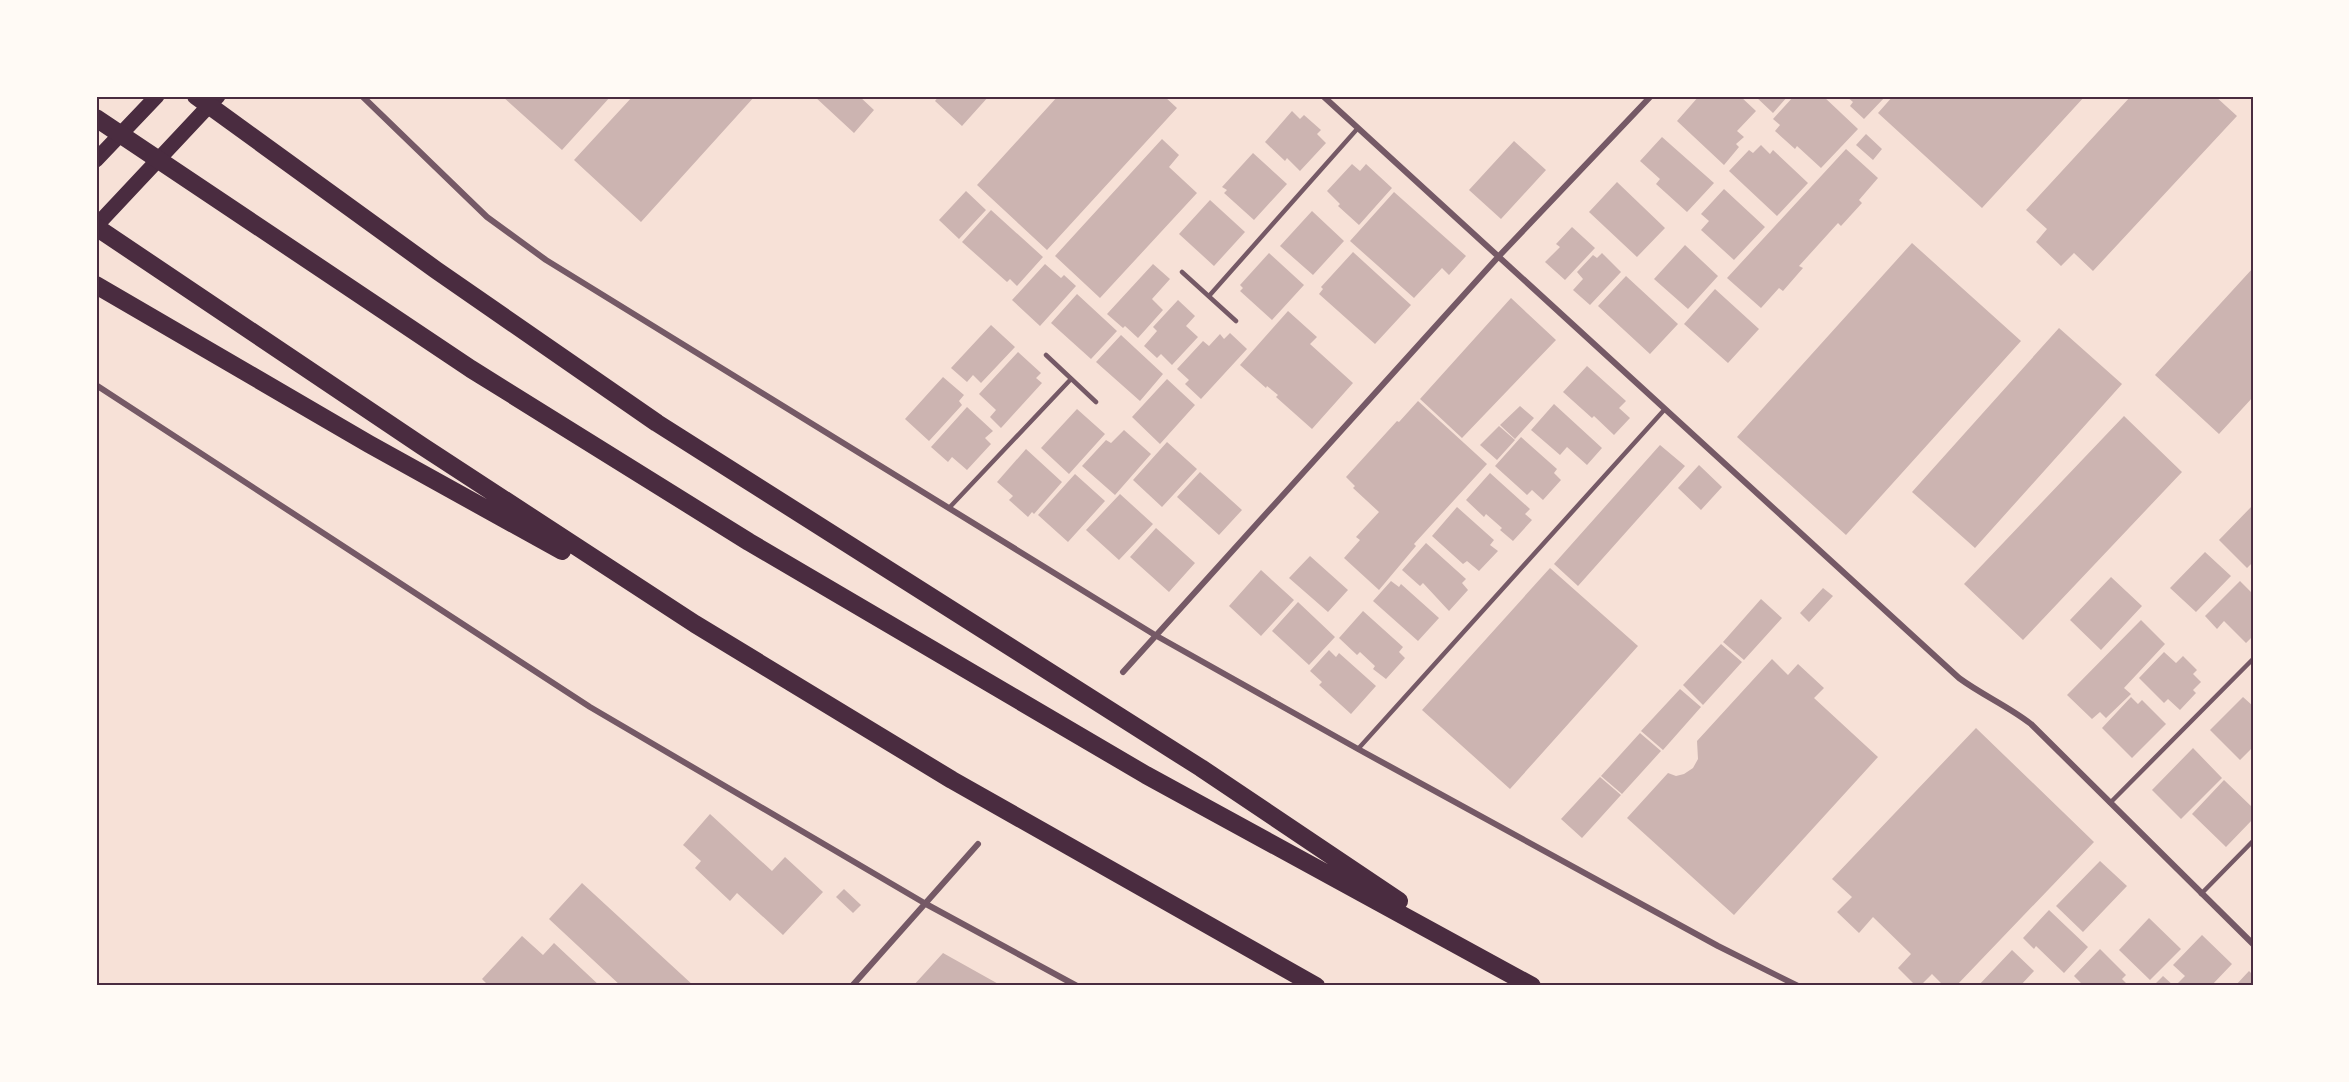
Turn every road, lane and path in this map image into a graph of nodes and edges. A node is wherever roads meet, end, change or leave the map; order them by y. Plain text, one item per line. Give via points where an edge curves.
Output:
1 (157, 96) edge
2 (196, 96) edge
3 (205, 96) edge
4 (218, 96) edge
5 (362, 96) edge
6 (1323, 96) edge
7 (1651, 96) edge
8 (96, 118) edge
9 (1358, 128) junction
10 (262, 145) junction
11 (96, 160) edge
12 (96, 226) edge
13 (1499, 256) junction
14 (1182, 272) dead end
15 (96, 285) edge
16 (1209, 296) junction
17 (1236, 321) dead end
18 (1046, 355) dead end
19 (1071, 379) junction
20 (96, 385) edge
21 (1095, 402) dead end
22 (1665, 409) junction
23 (949, 508) junction
24 (695, 624) junction
25 (1155, 635) junction
26 (2253, 659) edge
27 (1123, 672) dead end
28 (1358, 749) junction
29 (2110, 803) junction
30 (2253, 841) edge
31 (978, 844) dead end
32 (2201, 894) junction
33 (926, 904) junction
34 (2253, 944) edge
35 (1490, 963) junction
36 (852, 986) edge
37 (1077, 986) edge
38 (1316, 986) edge
39 (1533, 986) edge
40 (1798, 986) edge

1 - 11 main road
2 - 10 highway
3 - 10 highway
4 - 12 main road
5 - 23 street via 487,217 546,260
6 - 9 street
7 - 13 street
8 - 35 highway via 471,369 748,542 1146,775
9 - 13 street
9 - 16 lane
10 - 35 highway via 657,423 1201,768
12 - 24 highway
13 - 22 street
13 - 25 street
14 - 16 lane
15 - 24 highway via 369,444
16 - 17 lane
18 - 19 lane
19 - 21 lane
19 - 23 lane
20 - 33 street via 590,707
22 - 28 lane
22 - 29 street via 1959,678 2031,724
23 - 25 street
24 - 38 highway via 952,780
25 - 27 street
25 - 28 street
26 - 29 lane
28 - 40 street
29 - 32 street
30 - 32 lane
31 - 33 street
32 - 34 street
33 - 36 street
33 - 37 street
35 - 39 highway

